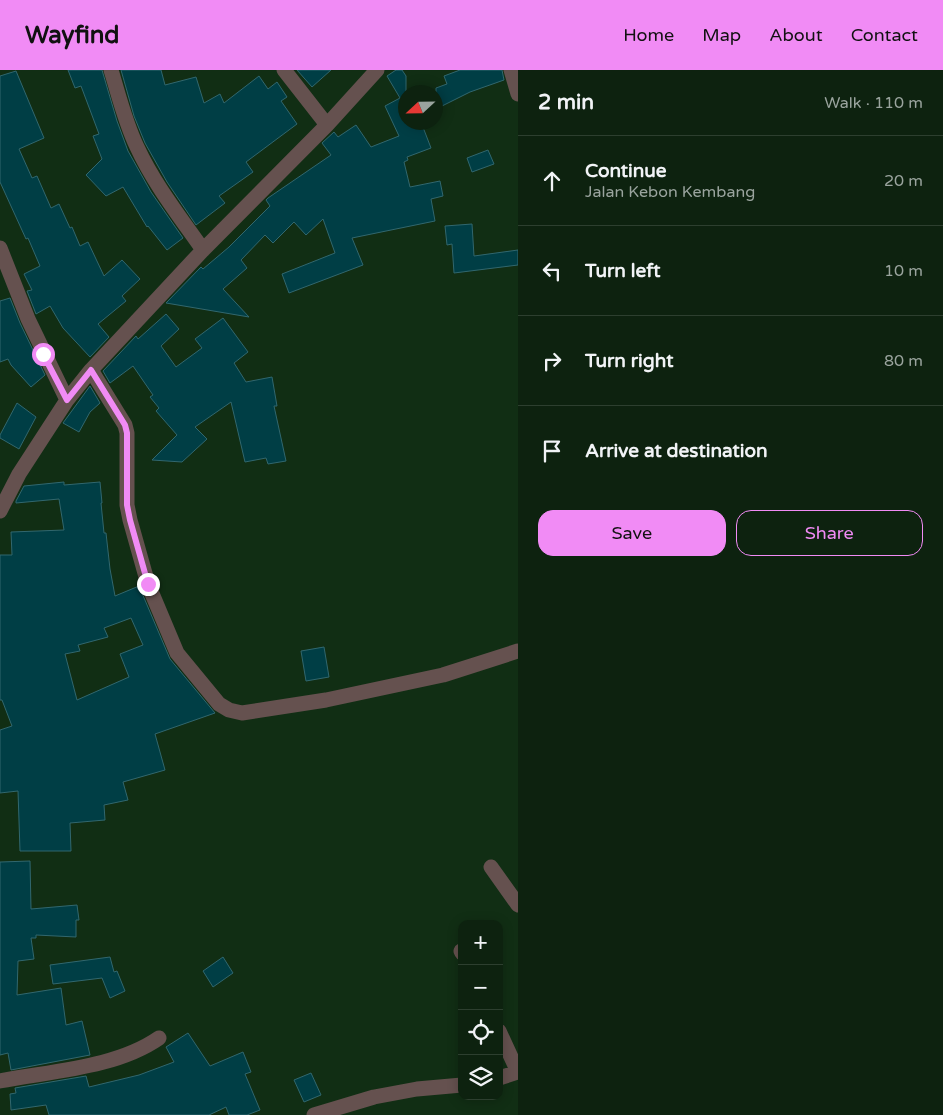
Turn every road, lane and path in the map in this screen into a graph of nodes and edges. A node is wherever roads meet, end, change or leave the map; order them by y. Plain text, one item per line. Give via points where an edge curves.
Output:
1 (111, 70) edge
2 (284, 70) edge
3 (377, 70) edge
4 (511, 70) edge
5 (518, 94) edge
6 (327, 125) junction
7 (0, 248) edge
8 (203, 250) junction
9 (91, 370) junction
10 (67, 400) junction
11 (0, 511) edge
12 (518, 652) edge
13 (491, 868) dead end
14 (518, 905) edge
15 (160, 1038) dead end
16 (503, 1040) edge
17 (518, 1072) edge
18 (503, 1077) edge
19 (0, 1081) edge
20 (458, 1085) edge
21 (314, 1115) edge

1 - 8 street via 136,147
2 - 6 street
3 - 6 street
4 - 5 street
6 - 8 street
7 - 10 street via 28,319
8 - 9 street
9 - 10 street
9 - 12 street via 125,425 127,505 148,584 177,653 219,704 242,713 326,700 443,675
10 - 11 street via 19,474
13 - 14 street
15 - 19 street via 145,1048 119,1057
16 - 17 street
17 - 18 street
20 - 21 street via 374,1097

